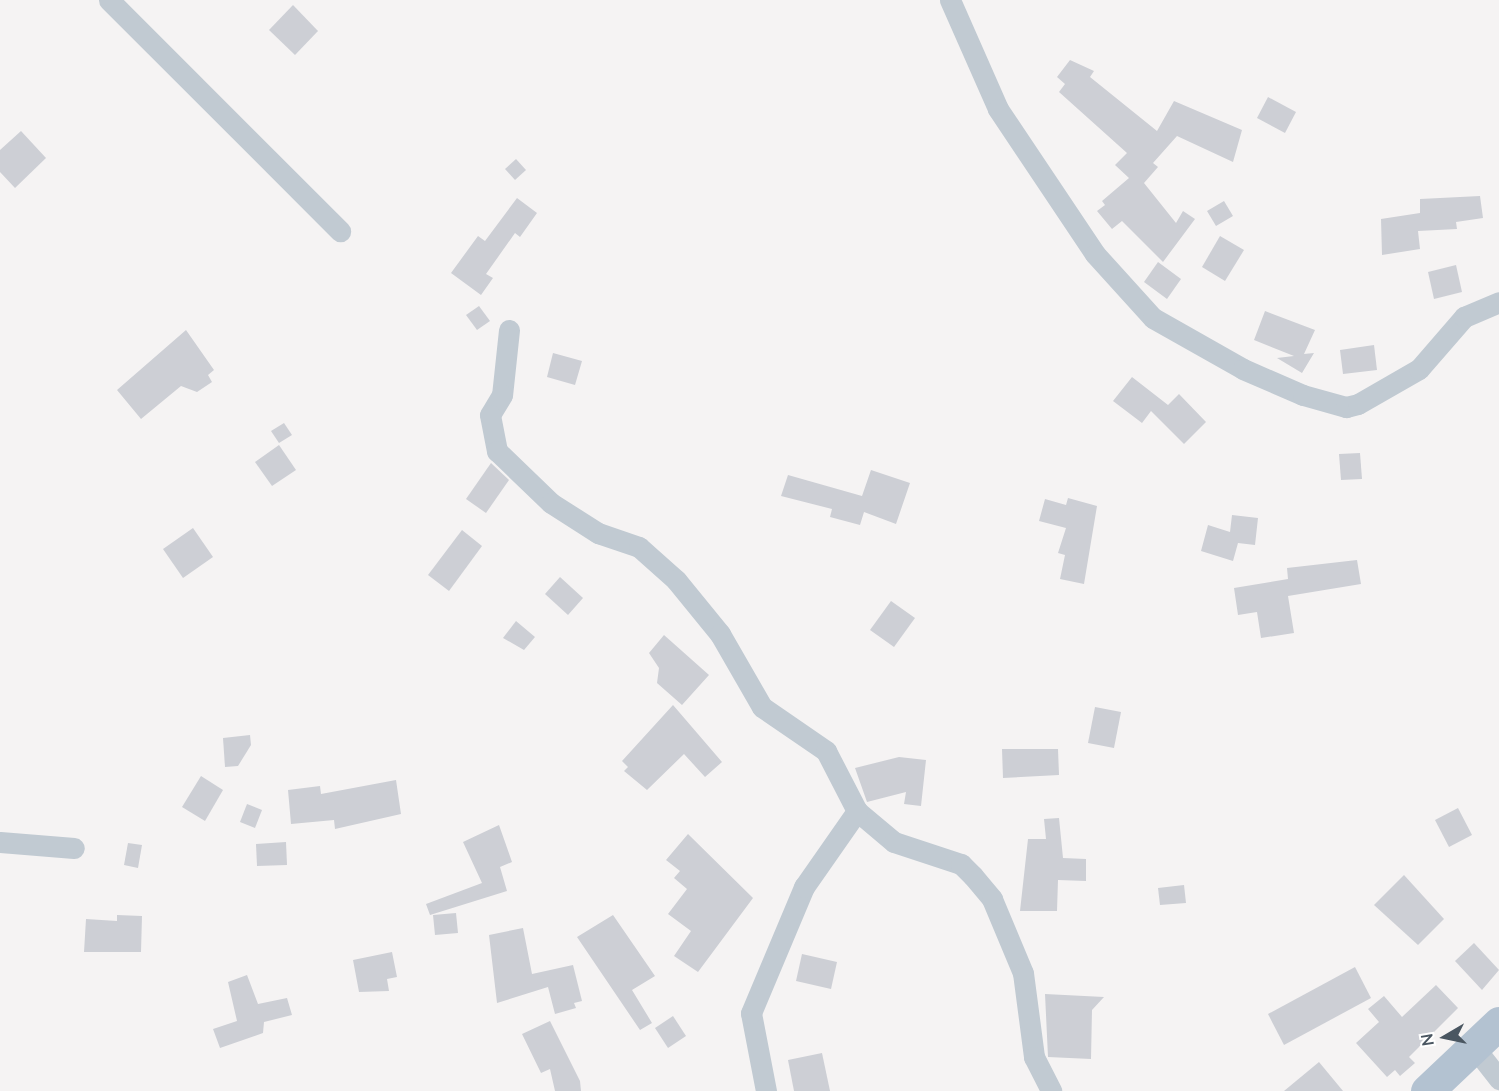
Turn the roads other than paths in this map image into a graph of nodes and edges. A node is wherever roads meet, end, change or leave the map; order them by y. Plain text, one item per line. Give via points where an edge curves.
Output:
1 (109, 0) edge
2 (950, 0) edge
3 (340, 231) dead end
4 (1499, 302) edge
5 (509, 330) dead end
6 (857, 811) junction
7 (0, 843) edge
8 (74, 848) dead end
9 (1499, 1023) edge
10 (1474, 1047) junction
11 (1499, 1079) edge
12 (766, 1091) edge
13 (1052, 1091) edge
14 (1427, 1091) edge

1 - 3 street
2 - 4 street via 998,109 1095,254 1153,318 1243,369 1303,395 1346,407 1358,404 1419,369 1464,317
5 - 6 street via 502,395 490,416 496,452 551,502 598,533 639,547 676,580 720,634 762,707 826,750
6 - 12 street via 804,887 751,1013
6 - 13 street via 894,842 961,864 992,899 1009,952 1023,974 1032,1050
7 - 8 street
9 - 10 main road
10 - 11 street
10 - 14 main road

